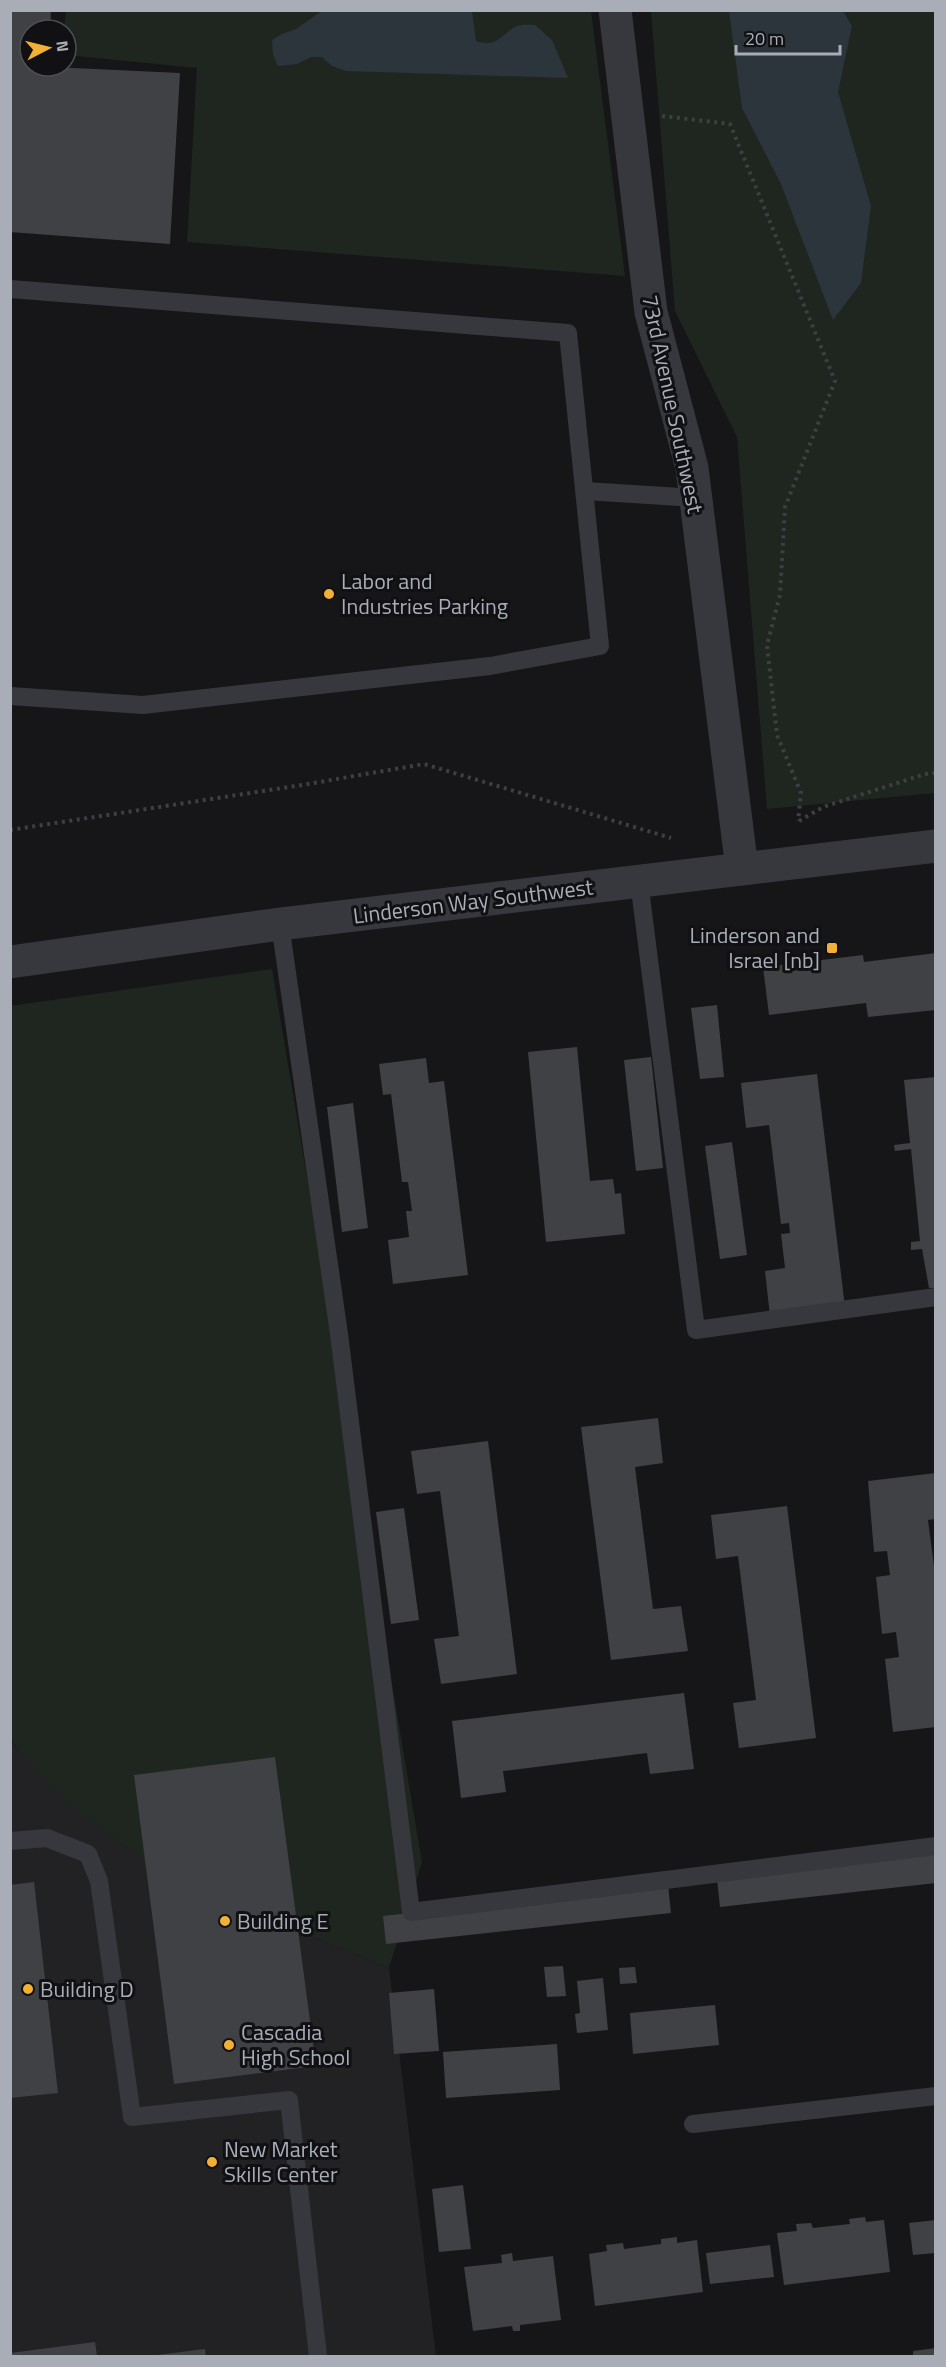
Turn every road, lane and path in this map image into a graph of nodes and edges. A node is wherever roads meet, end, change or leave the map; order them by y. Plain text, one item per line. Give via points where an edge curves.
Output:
1 (615, 10) edge
2 (655, 115) dead end
3 (10, 289) edge
4 (585, 491) junction
5 (696, 498) junction
6 (10, 696) edge
7 (936, 773) edge
8 (10, 830) edge
9 (670, 838) dead end
10 (936, 846) edge
11 (742, 869) junction
12 (639, 881) junction
13 (280, 924) junction
14 (10, 962) edge
15 (936, 1297) edge
16 (10, 1841) edge
17 (936, 1846) edge
18 (936, 2096) edge
19 (693, 2124) dead end
20 (318, 2356) edge

1 - 5 street, 73rd Avenue Southwest via 651,312 692,468
2 - 7 path via 730,124 835,381 785,507 780,595 767,645 777,735 801,793 798,821 823,807
3 - 4 lane via 568,333
4 - 5 lane
4 - 6 lane via 600,646 490,666 143,705
5 - 11 street, 73rd Avenue Southwest
8 - 9 path via 424,764
10 - 11 street, Linderson Way Southwest
11 - 12 street, Linderson Way Southwest
12 - 13 street, Linderson Way Southwest
12 - 15 lane via 696,1330
13 - 14 street, Linderson Way Southwest
13 - 17 lane via 339,1334 411,1912
16 - 20 lane via 47,1838 88,1854 99,1881 132,2117 289,2100
18 - 19 lane

